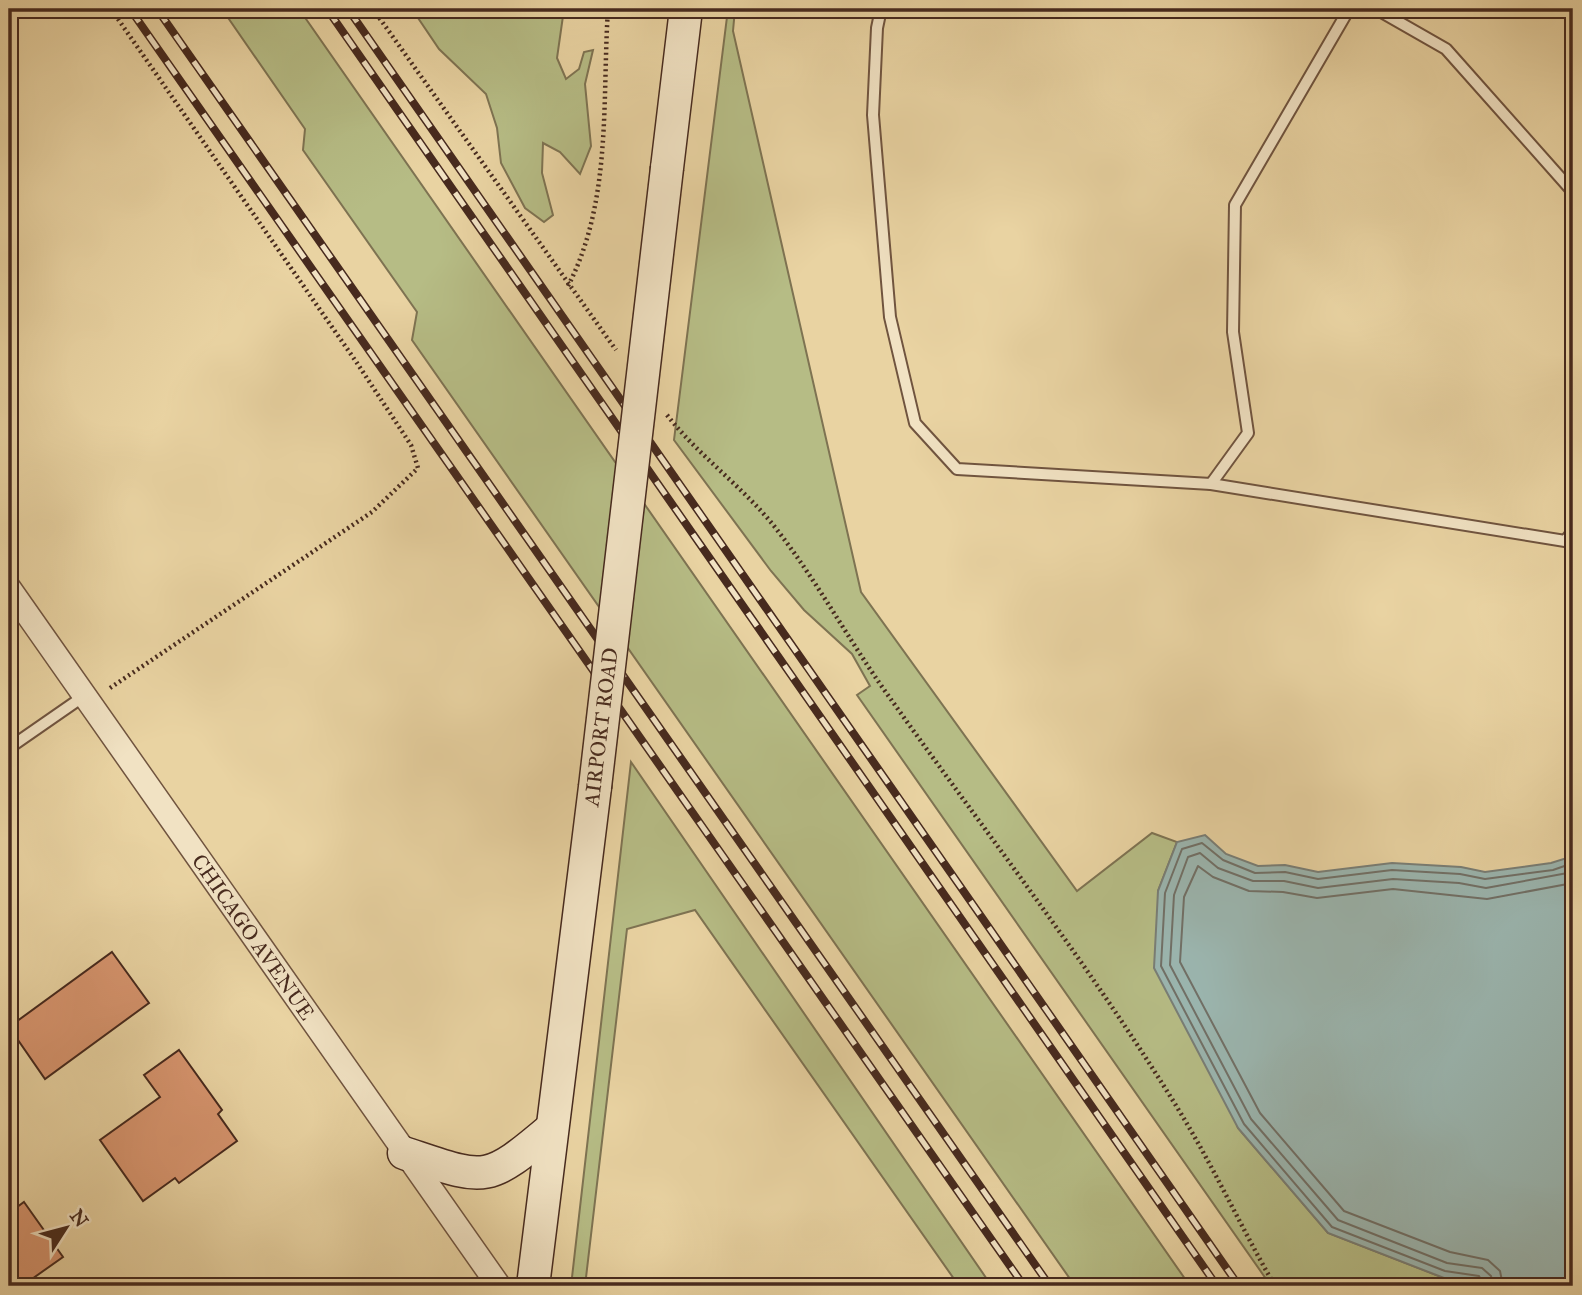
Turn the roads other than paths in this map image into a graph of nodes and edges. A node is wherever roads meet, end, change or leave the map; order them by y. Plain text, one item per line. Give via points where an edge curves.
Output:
1 (666, 9) edge
2 (686, 9) edge
3 (881, 9) edge
4 (1349, 9) edge
5 (1376, 9) edge
6 (667, 168) junction
7 (1573, 192) edge
8 (1211, 484) junction
9 (1573, 531) edge
10 (9, 588) edge
11 (87, 699) junction
12 (9, 748) edge
13 (551, 1129) junction
14 (404, 1153) junction
15 (499, 1286) edge
16 (533, 1286) edge

1 - 6 main road, AIRPORT ROAD
2 - 6 main road, AIRPORT ROAD
3 - 8 lane via 874,129 890,317 915,423 957,469
4 - 8 lane via 1235,205 1233,332 1248,433
5 - 7 lane via 1446,49
6 - 13 main road, AIRPORT ROAD, bridge
8 - 9 lane via 1565,541
10 - 11 street, CHICAGO AVENUE
11 - 12 lane
11 - 14 street, CHICAGO AVENUE
13 - 14 main road via 510,1164 491,1173 468,1174
13 - 16 main road, AIRPORT ROAD
14 - 15 street, CHICAGO AVENUE

